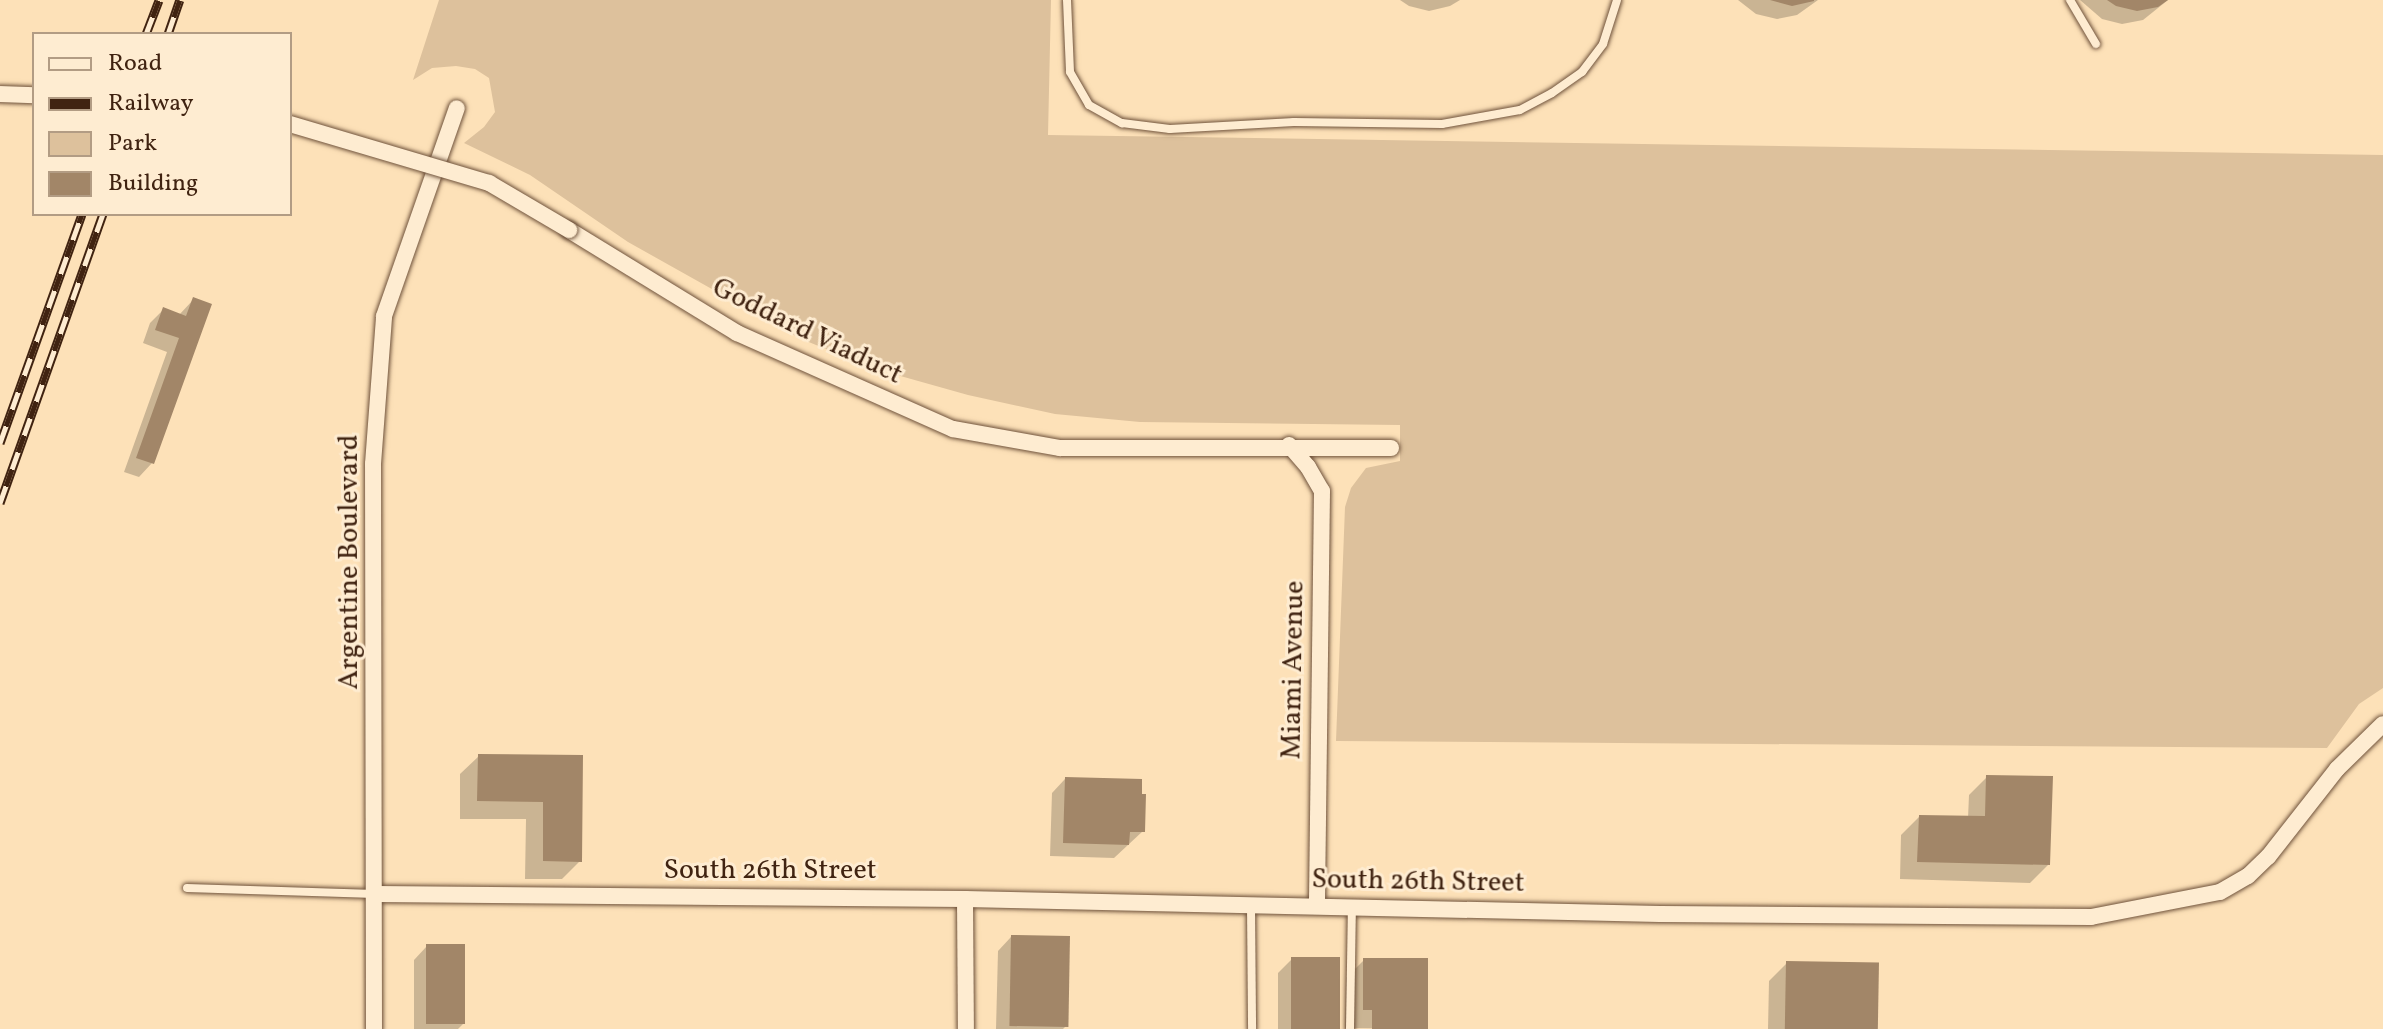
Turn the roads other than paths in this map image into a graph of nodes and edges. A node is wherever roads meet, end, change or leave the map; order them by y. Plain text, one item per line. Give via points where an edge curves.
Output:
1 (1067, 0) edge
2 (1617, 0) edge
3 (2070, 0) edge
4 (2096, 44) dead end
5 (0, 94) edge
6 (32, 95) edge
7 (457, 108) dead end
8 (292, 125) edge
9 (1289, 445) junction
10 (1391, 448) dead end
11 (2383, 724) edge
12 (187, 888) dead end
13 (376, 894) junction
14 (965, 899) junction
15 (1251, 905) junction
16 (1317, 906) junction
17 (1352, 907) junction
18 (374, 1029) edge
19 (966, 1029) edge
20 (1252, 1029) edge
21 (1350, 1029) edge

1 - 2 lane via 1070,72 1089,105 1122,123 1170,129 1281,122 1442,124 1520,110 1582,72 1603,44
3 - 4 lane
5 - 6 street
7 - 13 street, Argentine Boulevard via 384,316 373,464
8 - 9 street, Goddard Viaduct, bridge via 489,183 737,333 953,429 1060,448
9 - 10 street, Goddard Viaduct
9 - 16 street, Miami Avenue via 1322,491
11 - 17 street, South 26th Street via 2337,769 2248,876 2220,892 2091,917
12 - 13 lane
13 - 14 street, South 26th Street
13 - 18 street, Argentine Boulevard
14 - 15 street, South 26th Street
14 - 19 street
15 - 16 street, South 26th Street
15 - 20 lane
16 - 17 street, South 26th Street
17 - 21 lane

